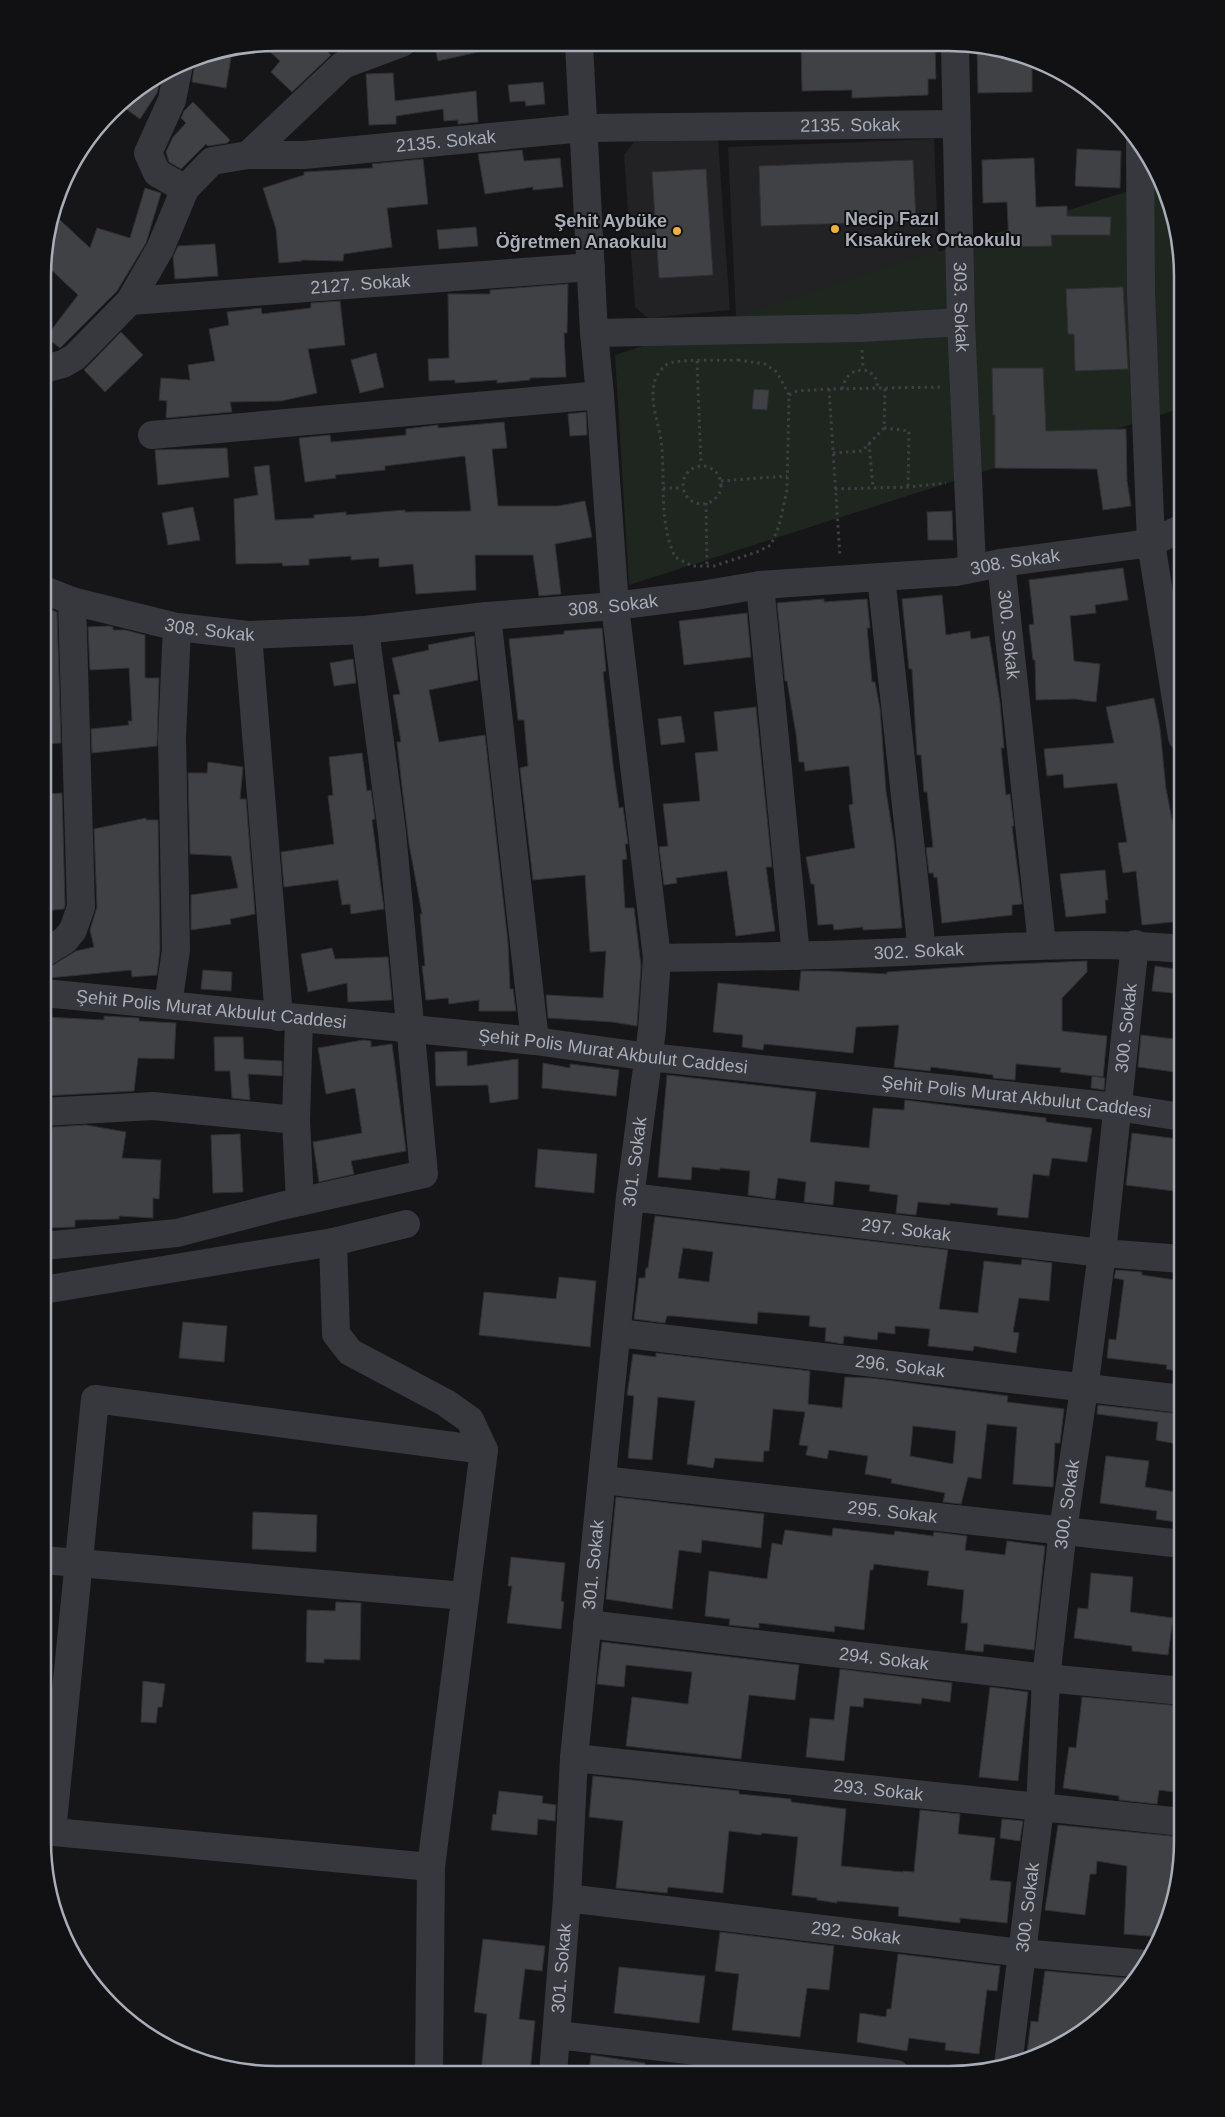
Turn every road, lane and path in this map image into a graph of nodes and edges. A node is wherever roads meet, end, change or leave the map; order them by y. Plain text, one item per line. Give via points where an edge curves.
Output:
1 (381, 51) edge
2 (579, 51) edge
3 (955, 51) edge
4 (178, 73) edge
5 (957, 124) junction
6 (583, 128) junction
7 (248, 155) junction
8 (1140, 158) edge
9 (185, 188) junction
10 (591, 267) junction
11 (130, 301) junction
12 (962, 322) junction
13 (594, 333) junction
14 (697, 361) junction
15 (51, 367) edge
16 (965, 386) junction
17 (878, 388) junction
18 (886, 388) junction
19 (842, 389) junction
20 (829, 390) junction
21 (600, 395) junction
22 (789, 395) junction
23 (884, 428) junction
24 (152, 435) dead end
25 (869, 442) junction
26 (833, 453) junction
27 (701, 466) junction
28 (787, 476) junction
29 (721, 481) junction
30 (956, 482) dead end
31 (908, 487) junction
32 (663, 488) junction
33 (682, 488) junction
34 (835, 488) junction
35 (873, 488) junction
36 (706, 503) junction
37 (1174, 532) edge
38 (1151, 544) junction
39 (1001, 563) junction
40 (707, 566) junction
41 (972, 567) junction
42 (881, 577) junction
43 (842, 580) junction
44 (760, 585) junction
45 (51, 593) edge
46 (701, 595) junction
47 (72, 601) junction
48 (615, 606) junction
49 (487, 616) junction
50 (177, 627) junction
51 (365, 630) junction
52 (248, 635) junction
53 (1174, 687) edge
54 (1135, 944) junction
55 (1042, 946) junction
56 (51, 948) edge
57 (1174, 948) edge
58 (922, 951) junction
59 (796, 956) junction
60 (657, 958) junction
61 (51, 993) edge
62 (168, 1005) junction
63 (289, 1018) junction
64 (410, 1030) junction
65 (535, 1041) junction
66 (649, 1057) junction
67 (1117, 1107) junction
68 (51, 1112) edge
69 (1174, 1116) edge
70 (296, 1120) junction
71 (630, 1197) junction
72 (300, 1202) junction
73 (406, 1224) dead end
74 (333, 1242) junction
75 (51, 1245) edge
76 (1102, 1253) junction
77 (1174, 1258) edge
78 (51, 1289) edge
79 (618, 1333) junction
80 (1084, 1388) junction
81 (1174, 1398) edge
82 (484, 1450) junction
83 (602, 1480) junction
84 (1063, 1530) junction
85 (1174, 1543) edge
86 (51, 1561) edge
87 (79, 1564) junction
88 (465, 1596) junction
89 (587, 1624) junction
90 (1046, 1678) junction
91 (1174, 1690) edge
92 (574, 1758) junction
93 (51, 1798) edge
94 (1040, 1808) junction
95 (1174, 1821) edge
96 (51, 1831) edge
97 (431, 1867) junction
98 (567, 1898) junction
99 (1022, 1953) junction
100 (1138, 1963) edge
101 (557, 2036) junction
102 (1009, 2057) edge
103 (429, 2066) edge
104 (554, 2066) edge
105 (825, 2066) edge

1 - 7 street via 343,65
2 - 6 street, 301. Sokak
3 - 5 street, 303. Sokak
4 - 9 street via 172,100 148,153 157,173
5 - 6 street, 2135. Sokak
5 - 12 street, 303. Sokak
6 - 7 street, 2135. Sokak via 304,155
6 - 10 street, 301. Sokak
7 - 9 street, 2135. Sokak via 212,160
8 - 38 street via 1141,292
9 - 11 street, 2135. Sokak via 160,249
10 - 11 street, 2127. Sokak
10 - 13 street, 301. Sokak
11 - 15 street, 2135. Sokak via 75,357
12 - 13 street via 861,328
12 - 16 street, 303. Sokak
13 - 21 street, 301. Sokak
14 - 22 path via 738,360 765,364 777,372
14 - 27 path
14 - 32 path via 666,365 655,379 653,397 661,441
16 - 18 path
16 - 41 street, 303. Sokak
17 - 18 path
17 - 19 path
17 - 19 path via 869,370 860,369 847,377
18 - 23 path
19 - 20 path
20 - 22 path via 797,391
20 - 26 path
21 - 24 street
21 - 48 street, 301. Sokak
22 - 28 path
23 - 25 path
23 - 31 path via 909,431
25 - 26 path via 862,451
25 - 35 path
26 - 34 path
27 - 29 path via 716,470
27 - 33 path via 692,467 684,476
28 - 29 path
28 - 40 path via 779,526 771,545
29 - 36 path via 720,493
30 - 31 path
31 - 35 path
32 - 33 path
32 - 40 path via 664,521 675,557 692,566
33 - 36 path via 688,499
34 - 35 path
34 - 43 path
36 - 40 path
37 - 38 street, 308. Sokak
38 - 39 street, 308. Sokak
38 - 53 street
39 - 41 street, 308. Sokak
39 - 55 street, 300. Sokak
40 - 46 path
41 - 42 street, 308. Sokak via 956,572
42 - 43 street, 308. Sokak
42 - 58 street
43 - 44 street, 308. Sokak
44 - 46 street, 308. Sokak
44 - 59 street
45 - 47 street, 308. Sokak
46 - 48 street, 308. Sokak
47 - 50 street, 308. Sokak
47 - 56 street via 81,907 73,930 65,940
48 - 49 street, 308. Sokak
48 - 60 street, 301. Sokak
49 - 51 street, 308. Sokak
49 - 65 street
50 - 52 street, 308. Sokak
50 - 62 street via 172,737 176,950
51 - 52 street, 308. Sokak
51 - 64 street via 393,842
52 - 63 street
54 - 55 street, 302. Sokak
54 - 57 street, 302. Sokak
54 - 67 street, 300. Sokak
55 - 58 street, 302. Sokak
58 - 59 street, 302. Sokak
59 - 60 street, 302. Sokak
60 - 66 street, 301. Sokak
61 - 62 street, Şehit Polis Murat Akbulut Caddesi
62 - 63 street, Şehit Polis Murat Akbulut Caddesi
63 - 64 street, Şehit Polis Murat Akbulut Caddesi
63 - 70 street
64 - 65 street, Şehit Polis Murat Akbulut Caddesi
64 - 72 street via 424,1174
65 - 66 street, Şehit Polis Murat Akbulut Caddesi
66 - 67 street, Şehit Polis Murat Akbulut Caddesi
66 - 71 street, 301. Sokak
67 - 69 street, Şehit Polis Murat Akbulut Caddesi
67 - 76 street, 300. Sokak
68 - 70 street via 152,1106
70 - 72 street
71 - 76 street, 297. Sokak
71 - 79 street, 301. Sokak
72 - 75 street via 177,1233
73 - 74 street
74 - 78 street
74 - 82 street via 336,1334 350,1352 446,1403 470,1420
76 - 77 street, 297. Sokak
76 - 80 street, 300. Sokak
79 - 80 street, 296. Sokak
79 - 83 street, 301. Sokak
80 - 81 street, 296. Sokak
80 - 84 street, 300. Sokak
82 - 87 street via 95,1399
82 - 88 street
83 - 84 street, 295. Sokak
83 - 89 street, 301. Sokak
84 - 85 street, 295. Sokak
84 - 90 street, 300. Sokak
86 - 87 street
87 - 88 street
87 - 93 street
88 - 97 street
89 - 90 street, 294. Sokak
89 - 92 street, 301. Sokak
90 - 91 street, 294. Sokak
90 - 94 street, 300. Sokak
92 - 94 street, 293. Sokak
92 - 98 street, 301. Sokak
94 - 95 street, 293. Sokak
94 - 99 street, 300. Sokak
96 - 97 street
97 - 103 street
98 - 99 street, 292. Sokak
98 - 101 street, 301. Sokak
99 - 100 street, 292. Sokak
99 - 102 street, 300. Sokak
101 - 104 street, 301. Sokak
101 - 105 street

